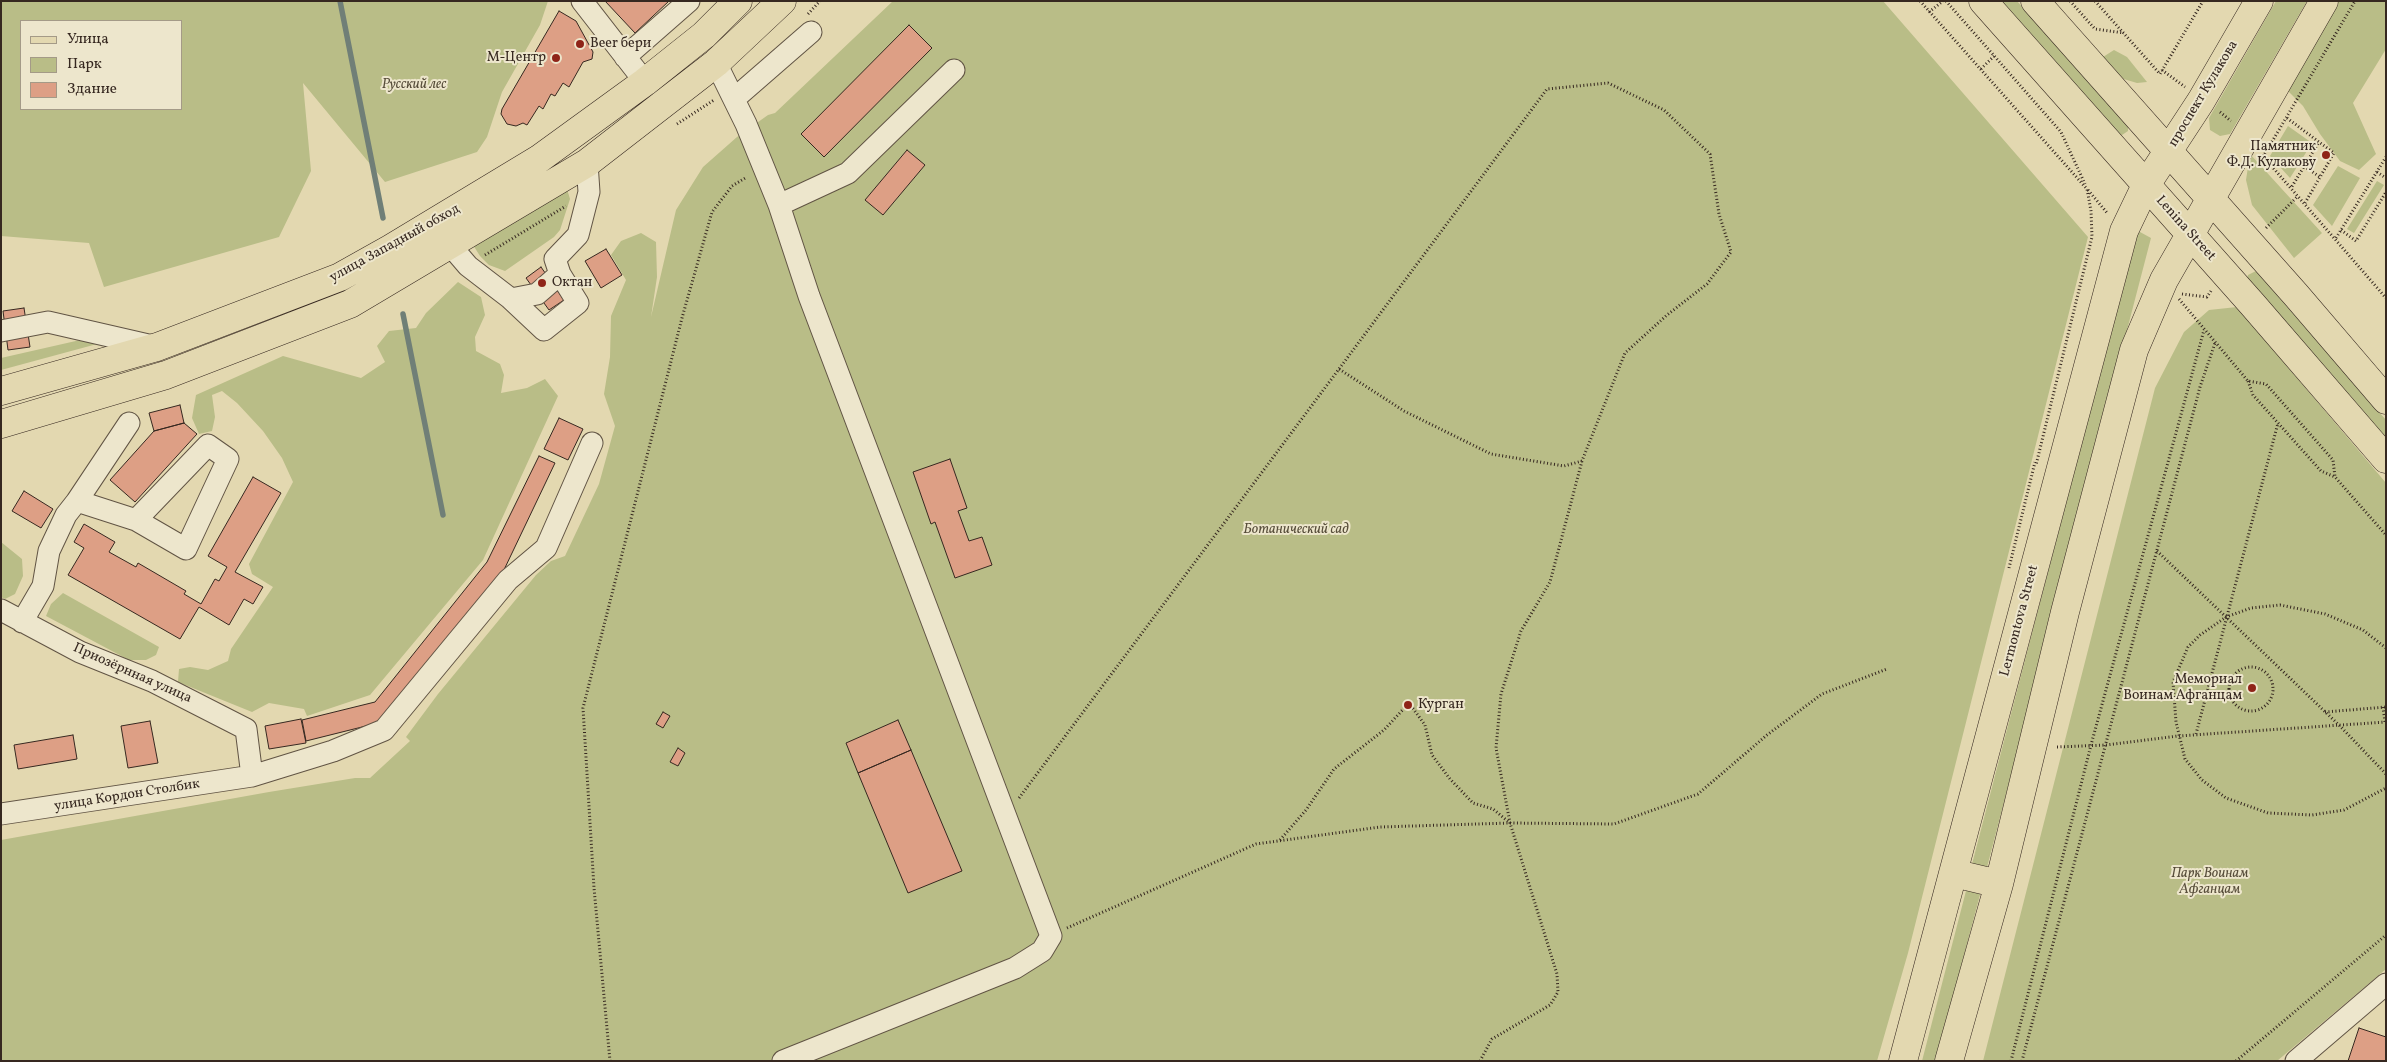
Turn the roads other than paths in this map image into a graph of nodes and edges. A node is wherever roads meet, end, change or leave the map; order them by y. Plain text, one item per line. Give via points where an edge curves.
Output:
1 (582, 1) edge
2 (689, 1) edge
3 (738, 1) edge
4 (782, 1) edge
5 (1983, 1) edge
6 (2035, 1) edge
7 (2259, 1) edge
8 (2324, 1) edge
9 (811, 32) dead end
10 (625, 57) junction
11 (716, 63) junction
12 (954, 70) dead end
13 (645, 82) junction
14 (734, 99) junction
15 (2168, 152) junction
16 (588, 164) junction
17 (2146, 185) junction
18 (2210, 198) junction
19 (779, 204) junction
20 (2189, 234) junction
21 (450, 245) junction
22 (560, 274) junction
23 (511, 299) junction
24 (1, 331) edge
25 (157, 347) junction
26 (2382, 390) edge
27 (1, 391) edge
28 (129, 423) dead end
29 (1, 424) edge
30 (592, 443) dead end
31 (2386, 459) edge
32 (77, 501) junction
33 (136, 520) junction
34 (1, 610) edge
35 (22, 622) junction
36 (252, 776) junction
37 (1, 814) edge
38 (1953, 873) junction
39 (1999, 884) junction
40 (2386, 984) edge
41 (783, 1061) edge
42 (1903, 1061) edge
43 (1949, 1061) edge
44 (2296, 1061) edge

1 - 10 street
2 - 10 street
3 - 13 main road, улица Западный обход via 704,35
4 - 11 main road, улица Западный обход
5 - 17 main road, Lenina Street
6 - 15 main road
7 - 15 main road, проспект Кулакова
8 - 18 main road
9 - 14 street
10 - 13 street
11 - 14 street
11 - 16 main road, улица Западный обход
12 - 19 street via 848,172
13 - 25 main road, улица Западный обход via 539,159 340,277
14 - 19 street
15 - 17 main road, проспект Кулакова
15 - 18 main road
16 - 21 main road, улица Западный обход
16 - 22 street via 589,192 578,235 555,259
17 - 20 main road, Lenina Street
17 - 38 main road, Lermontova Street via 2124,231
18 - 20 main road
18 - 26 main road
19 - 41 street via 809,296 1050,936 1042,951 1015,968
20 - 31 main road, Lenina Street
20 - 39 main road via 2149,311 2134,350 2065,612
21 - 23 street via 468,266
21 - 29 main road, улица Западный обход via 350,304 166,375
22 - 23 street via 537,294
22 - 23 street via 578,303 544,330
24 - 25 street via 48,322
25 - 27 main road, улица Западный обход
28 - 32 street
30 - 36 street, улица Кордон Столбик via 546,548 508,580 384,730 334,752
32 - 33 street
32 - 35 street via 66,515 49,551 43,586
33 - 33 street via 186,549 228,459 208,445
34 - 35 street, Приозёрнная улица
35 - 36 street, Приозёрнная улица via 80,652 152,680 246,728
36 - 37 street, улица Кордон Столбик
38 - 39 main road
38 - 42 main road, Lermontova Street
39 - 43 main road
40 - 44 street

